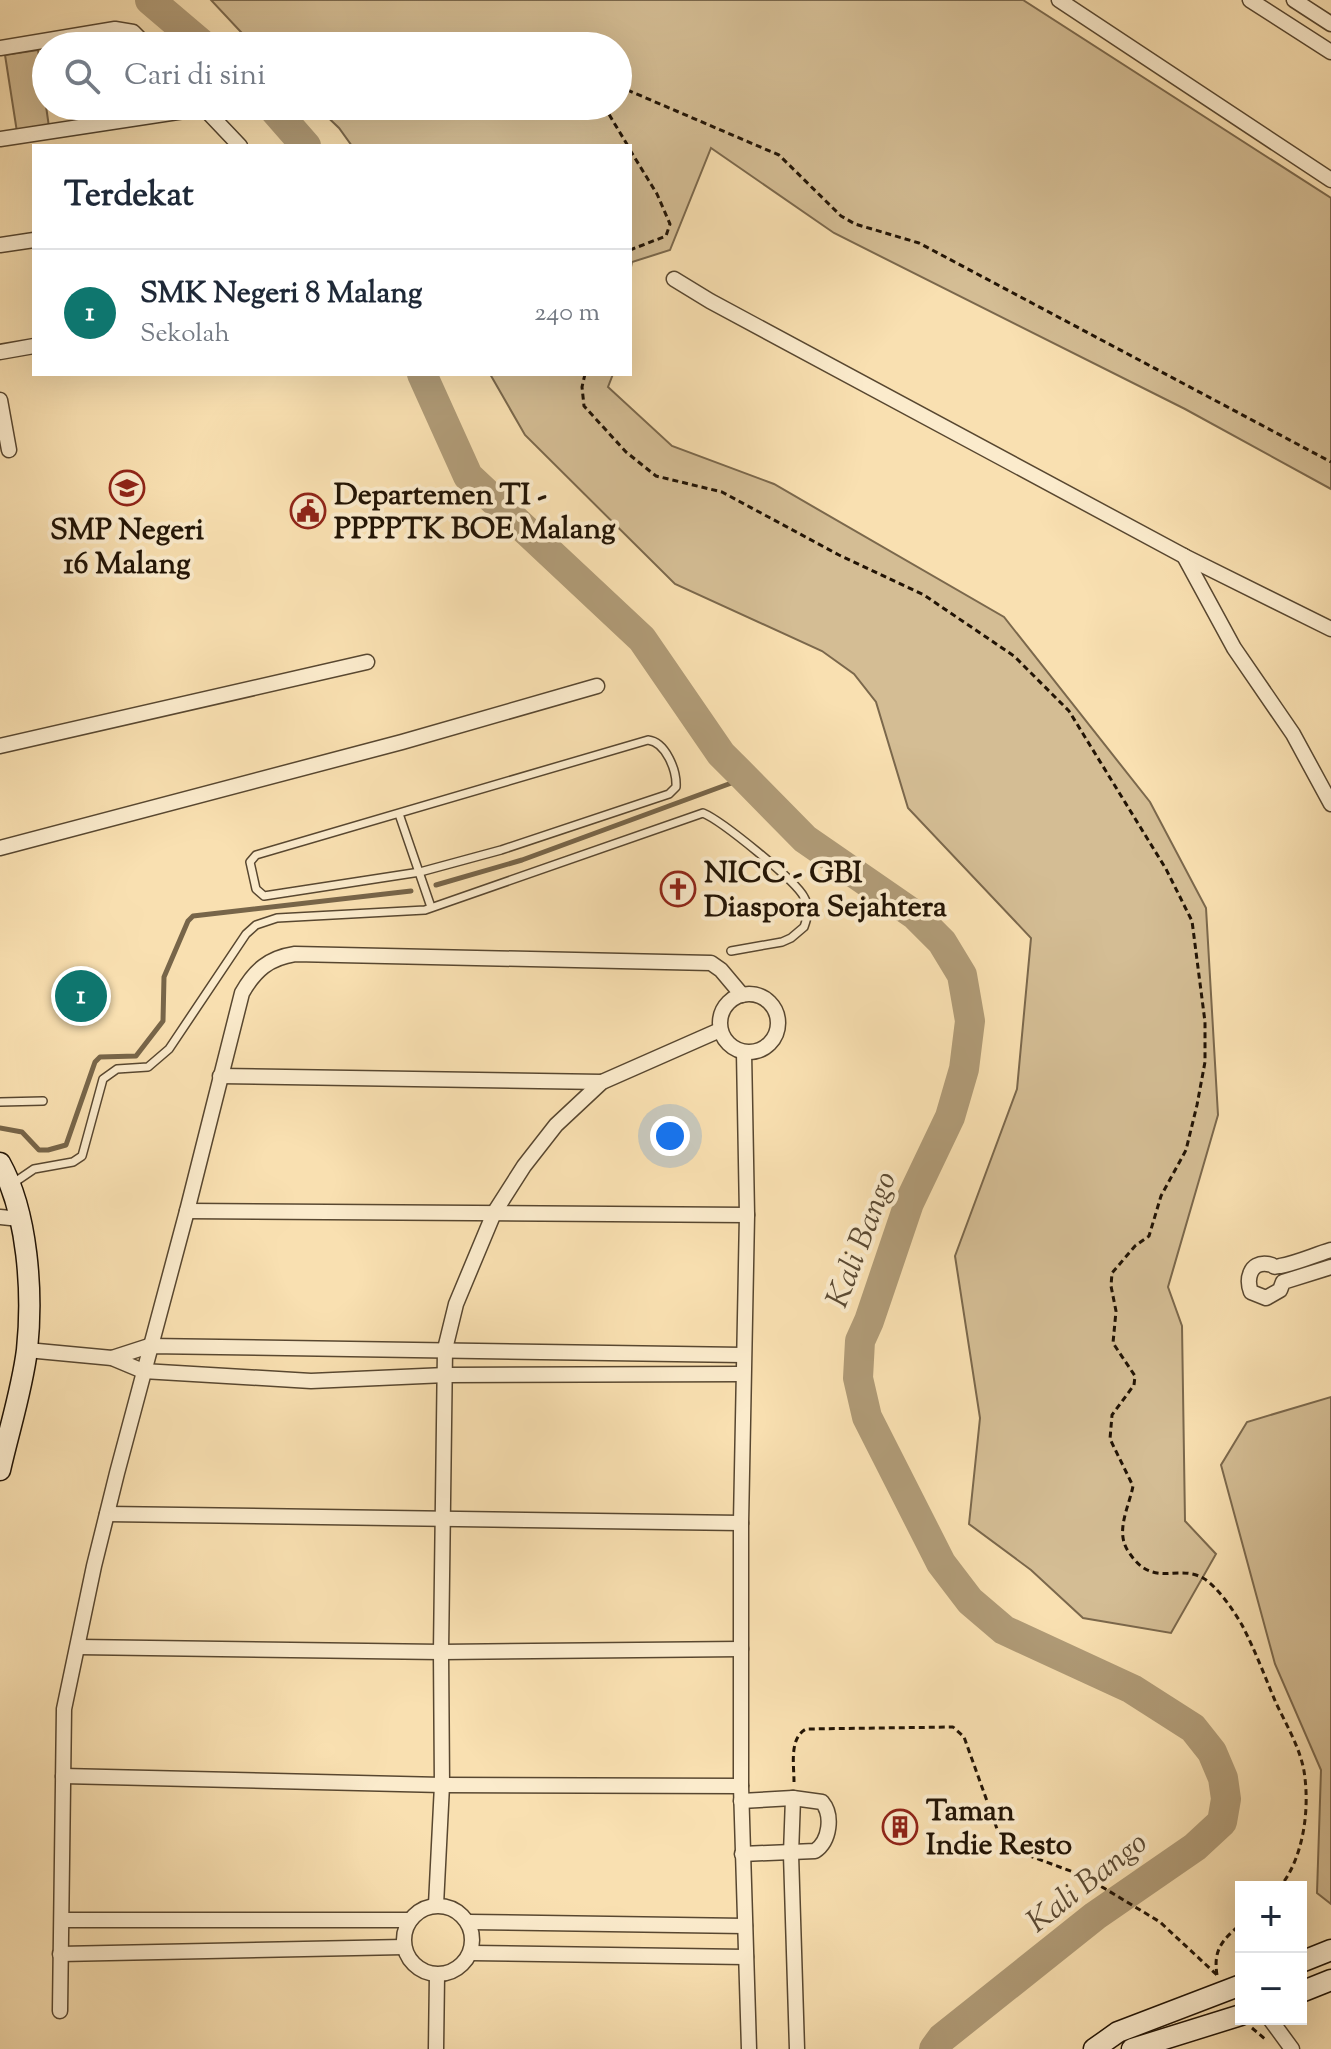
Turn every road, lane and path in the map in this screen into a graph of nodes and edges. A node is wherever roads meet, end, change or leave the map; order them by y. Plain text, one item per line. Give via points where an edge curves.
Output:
1 (1059, 0) edge
2 (1250, 0) edge
3 (1294, 0) edge
4 (1331, 24) edge
5 (97, 32) edge
6 (131, 32) edge
7 (32, 43) edge
8 (0, 48) edge
9 (1331, 52) edge
10 (632, 92) edge
11 (121, 120) edge
12 (215, 120) edge
13 (612, 120) edge
14 (0, 139) edge
15 (238, 144) edge
16 (627, 144) edge
17 (632, 153) edge
18 (1331, 180) edge
19 (32, 240) edge
20 (0, 245) edge
21 (632, 249) edge
22 (674, 279) dead end
23 (32, 346) edge
24 (0, 352) edge
25 (585, 376) edge
26 (0, 400) edge
27 (9, 450) dead end
28 (1331, 462) edge
29 (1184, 556) junction
30 (1331, 629) edge
31 (367, 662) dead end
32 (597, 686) dead end
33 (0, 746) edge
34 (1331, 804) edge
35 (399, 814) junction
36 (0, 848) edge
37 (420, 872) junction
38 (431, 907) junction
39 (731, 951) dead end
40 (742, 995) junction
41 (720, 1030) junction
42 (744, 1052) junction
43 (220, 1076) junction
44 (602, 1082) junction
45 (43, 1101) dead end
46 (0, 1102) edge
47 (0, 1163) edge
48 (12, 1184) junction
49 (187, 1211) junction
50 (494, 1213) junction
51 (747, 1215) junction
52 (10, 1218) edge
53 (1331, 1250) edge
54 (1276, 1267) junction
55 (1331, 1267) edge
56 (1283, 1282) junction
57 (149, 1346) junction
58 (445, 1349) junction
59 (27, 1350) junction
60 (743, 1355) junction
61 (112, 1358) junction
62 (143, 1371) junction
63 (743, 1374) junction
64 (446, 1375) junction
65 (0, 1470) edge
66 (107, 1514) junction
67 (442, 1518) junction
68 (741, 1523) junction
69 (79, 1647) junction
70 (741, 1649) junction
71 (441, 1652) junction
72 (63, 1776) junction
73 (442, 1785) junction
74 (741, 1793) junction
75 (793, 1798) junction
76 (742, 1854) junction
77 (791, 1854) junction
78 (1285, 1881) edge
79 (436, 1905) junction
80 (62, 1920) junction
81 (410, 1920) junction
82 (469, 1922) junction
83 (745, 1926) junction
84 (1235, 1929) edge
85 (404, 1947) junction
86 (1331, 1950) edge
87 (472, 1953) junction
88 (60, 1954) junction
89 (746, 1957) junction
90 (1307, 1960) edge
91 (1207, 1967) dead end
92 (437, 1975) junction
93 (1217, 1975) dead end
94 (1331, 1980) edge
95 (1235, 1987) edge
96 (1307, 1990) edge
97 (60, 2011) dead end
98 (1235, 2017) edge
99 (1274, 2025) edge
100 (436, 2049) edge
101 (749, 2049) edge
102 (797, 2049) edge
103 (1094, 2049) edge
104 (1132, 2049) edge
105 (1292, 2049) edge

1 - 18 street
2 - 9 street
3 - 4 street
5 - 6 street
7 - 8 street
10 - 28 path via 779,155 855,224 919,243
11 - 14 street
12 - 15 street
13 - 16 path
17 - 21 path via 670,224 666,236
19 - 20 street
22 - 29 street
23 - 24 street
25 - 78 path via 584,406 656,476 722,492 924,595 1014,656 1069,711 1192,921 1205,1062 1186,1150 1161,1196 1155,1224 1112,1273 1113,1343 1135,1376 1112,1415 1110,1439 1133,1486 1121,1536 1126,1548 1152,1573 1187,1573 1204,1578 1215,1590 1241,1624 1299,1756 1306,1791 1304,1823
26 - 27 street
29 - 30 street
29 - 34 street
31 - 33 street
32 - 36 street
35 - 37 lane
35 - 37 lane via 256,855 250,866 256,889 264,896
35 - 37 lane via 651,740 663,746 676,778 669,794
37 - 38 lane
38 - 39 lane via 703,813 747,843 801,892 808,906 804,927 791,938
38 - 48 lane via 277,918 256,925 169,1049 148,1067 117,1069 103,1079 82,1156 34,1169
40 - 41 street via 724,1008
40 - 42 street via 765,998 778,1016 778,1028 766,1047
40 - 43 street via 711,963 295,954 271,960 251,976
41 - 42 street
41 - 44 street
42 - 51 street
43 - 44 street
43 - 49 street
44 - 50 street via 556,1125
45 - 46 lane
47 - 48 street
48 - 52 street
49 - 50 street
49 - 57 street
50 - 51 street
50 - 58 street via 461,1291
51 - 60 street
52 - 59 street via 28,1275
53 - 54 street
54 - 56 street
54 - 56 street via 1253,1269 1251,1292 1266,1298
55 - 56 street
57 - 58 street
57 - 61 street
57 - 62 street
58 - 60 street
58 - 64 street
59 - 61 street
59 - 65 street
60 - 63 street
61 - 62 street
62 - 64 street via 311,1381
62 - 66 street
63 - 64 street
63 - 68 street
64 - 67 street
66 - 67 street
66 - 69 street
67 - 68 street
67 - 71 street
68 - 70 street
69 - 71 street
69 - 72 street via 64,1709
70 - 71 street
70 - 74 street
71 - 73 street
72 - 73 street
72 - 80 street
73 - 74 street
73 - 79 street
74 - 75 street
74 - 76 street
75 - 77 street
75 - 77 street via 822,1802 829,1826 821,1848
75 - 91 path via 795,1743 801,1731 953,1727 964,1737 1001,1840 1011,1849 1084,1876 1160,1922
76 - 77 street
76 - 83 street
77 - 102 street
79 - 81 street
79 - 82 street via 449,1907
80 - 81 street
80 - 88 street
81 - 85 street
82 - 83 street
82 - 87 street
83 - 89 street
84 - 93 path via 1216,1950
85 - 88 street
85 - 92 street via 416,1967
86 - 90 street
87 - 89 street
87 - 92 street via 458,1969
88 - 97 street
89 - 101 street
92 - 100 street
94 - 96 street
95 - 103 street via 1118,2032
98 - 104 street
99 - 105 street

